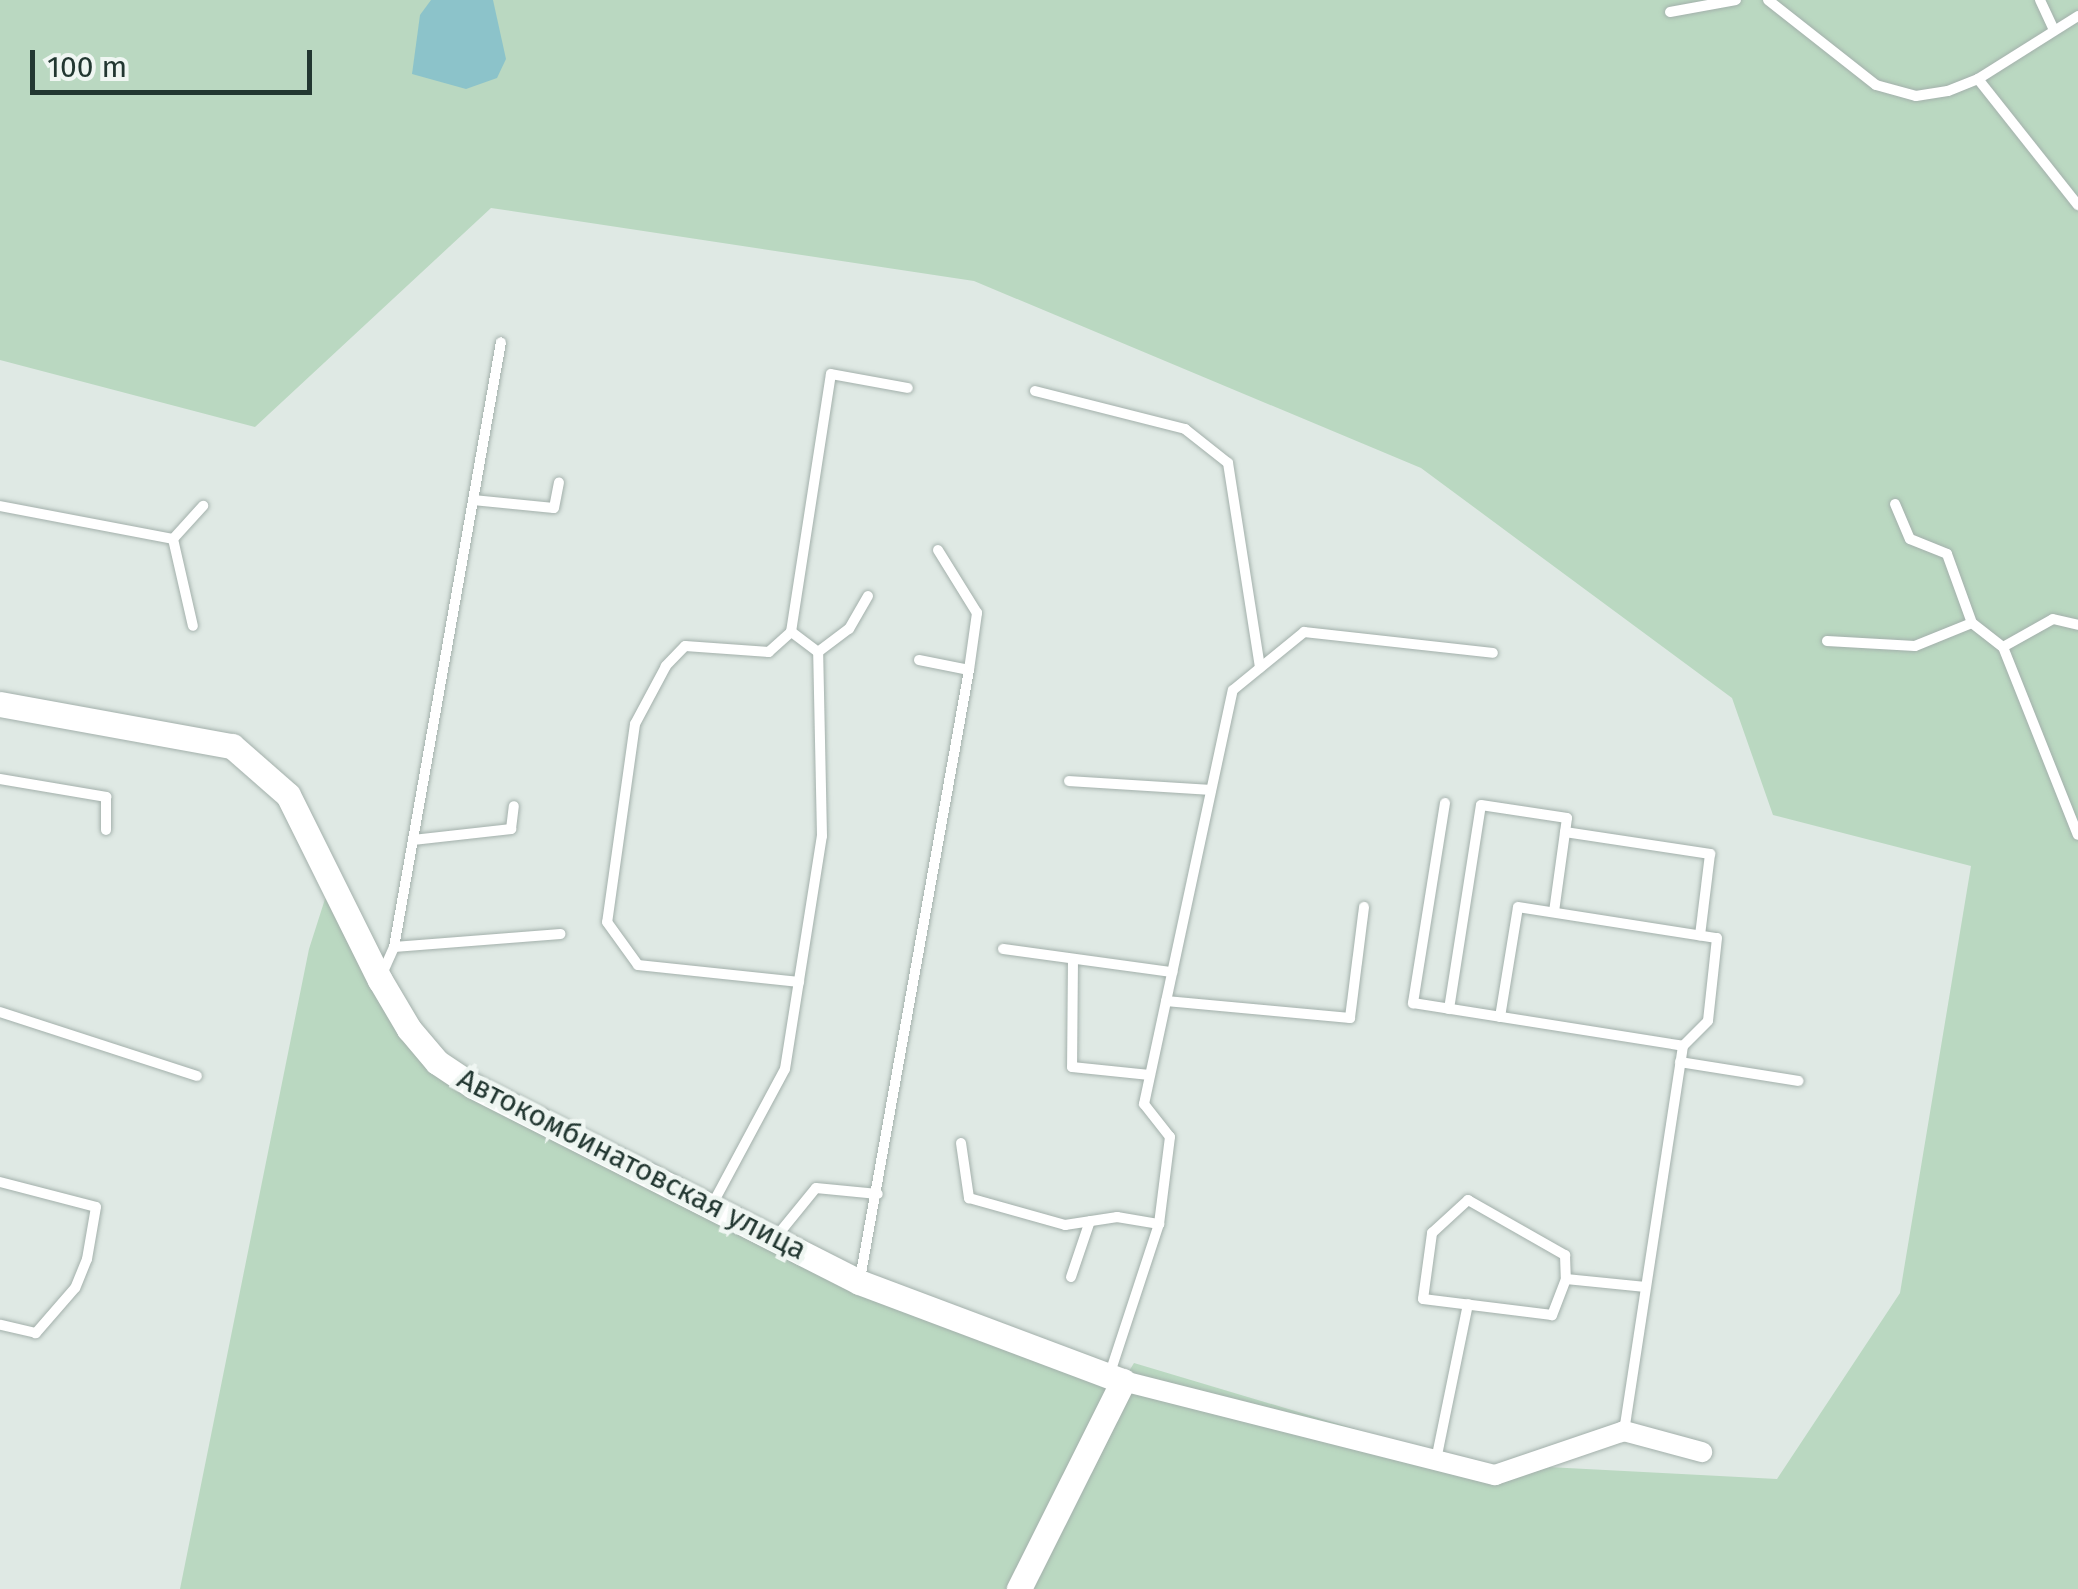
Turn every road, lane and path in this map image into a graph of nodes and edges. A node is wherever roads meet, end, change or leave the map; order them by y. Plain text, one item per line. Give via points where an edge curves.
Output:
1 (1736, 0) edge
2 (1768, 0) edge
3 (2040, 0) edge
4 (1670, 12) dead end
5 (2078, 16) edge
6 (2053, 28) junction
7 (1978, 79) junction
8 (2078, 205) edge
9 (502, 342) dead end
10 (908, 388) dead end
11 (1035, 390) dead end
12 (559, 482) dead end
13 (474, 500) junction
14 (1895, 504) dead end
15 (0, 506) edge
16 (204, 506) dead end
17 (173, 539) junction
18 (938, 550) dead end
19 (868, 596) dead end
20 (1972, 623) junction
21 (2078, 625) edge
22 (193, 626) dead end
23 (791, 632) junction
24 (1827, 640) dead end
25 (2002, 647) junction
26 (818, 652) junction
27 (1492, 653) dead end
28 (919, 660) dead end
29 (1260, 668) junction
30 (969, 670) junction
31 (0, 704) edge
32 (0, 779) edge
33 (1068, 781) dead end
34 (1212, 790) junction
35 (1445, 803) dead end
36 (514, 806) dead end
37 (106, 830) dead end
38 (1565, 832) junction
39 (2078, 836) edge
40 (413, 840) junction
41 (1364, 907) dead end
42 (1554, 912) junction
43 (560, 934) dead end
44 (1700, 935) junction
45 (394, 947) junction
46 (1003, 950) dead end
47 (1073, 959) junction
48 (1172, 972) junction
49 (380, 980) junction
50 (799, 982) junction
51 (1166, 1000) junction
52 (1448, 1009) junction
53 (0, 1012) edge
54 (1500, 1017) junction
55 (1683, 1046) junction
56 (1680, 1062) junction
57 (1150, 1075) junction
58 (197, 1076) dead end
59 (1798, 1081) dead end
60 (961, 1143) dead end
61 (0, 1182) edge
62 (878, 1194) junction
63 (712, 1205) junction
64 (1090, 1221) junction
65 (1158, 1224) junction
66 (775, 1238) junction
67 (1071, 1277) dead end
68 (1566, 1279) junction
69 (859, 1282) junction
70 (1646, 1287) junction
71 (1468, 1304) junction
72 (0, 1325) edge
73 (1116, 1379) junction
74 (1624, 1431) junction
75 (1702, 1452) dead end
76 (1436, 1462) junction
77 (1018, 1589) edge

1 - 4 lane
2 - 7 lane via 1876,85 1916,96
3 - 6 lane
5 - 6 lane
6 - 7 lane
7 - 8 lane
9 - 13 lane
10 - 23 lane via 831,374
11 - 29 lane via 1185,430 1228,462
12 - 13 lane via 554,508
13 - 40 lane
14 - 20 lane via 1910,539 1947,554
15 - 17 lane
16 - 17 lane
17 - 22 lane
18 - 30 lane via 977,613
19 - 26 lane via 850,629
20 - 24 lane via 1916,646
20 - 25 lane
21 - 25 lane via 2053,619
23 - 26 lane
23 - 50 lane via 768,652 685,646 666,666 635,724 608,922 638,964
25 - 39 lane
26 - 50 lane via 822,836
27 - 29 lane via 1304,632
28 - 30 lane
29 - 34 lane via 1233,690
30 - 62 lane
31 - 49 street, Автокомбинатовская улица via 232,746 244,754 288,795
32 - 37 lane via 106,797
33 - 34 lane
34 - 48 lane
35 - 52 lane via 1413,1003
36 - 40 lane via 512,829
38 - 42 lane
38 - 44 lane via 1710,854
38 - 52 lane via 1567,818 1481,805
40 - 45 lane
41 - 51 lane via 1350,1018
42 - 44 lane
42 - 54 lane via 1518,907
43 - 45 lane
44 - 55 lane via 1717,938 1708,1021
45 - 49 lane
46 - 47 lane
47 - 48 lane
47 - 57 lane via 1072,1067
48 - 51 lane
49 - 63 street, Автокомбинатовская улица via 437,1062
50 - 63 lane via 785,1069
51 - 57 lane
52 - 54 lane
53 - 58 lane
54 - 55 lane
55 - 56 lane
56 - 59 lane
56 - 70 lane
57 - 65 lane via 1144,1104 1170,1137
60 - 64 lane via 969,1198 1065,1224
61 - 72 lane via 96,1206 75,1288 36,1333
62 - 66 lane via 816,1188
62 - 69 lane
63 - 66 street, Автокомбинатовская улица
64 - 65 lane via 1118,1217
64 - 67 lane
65 - 73 lane
66 - 69 street, Автокомбинатовская улица
68 - 70 lane
68 - 71 lane via 1552,1315
68 - 71 lane via 1566,1255 1468,1200 1432,1232 1423,1299
69 - 73 street, Автокомбинатовская улица
70 - 74 lane
71 - 76 lane
73 - 76 street
73 - 77 street
74 - 75 street
74 - 76 street via 1494,1476

